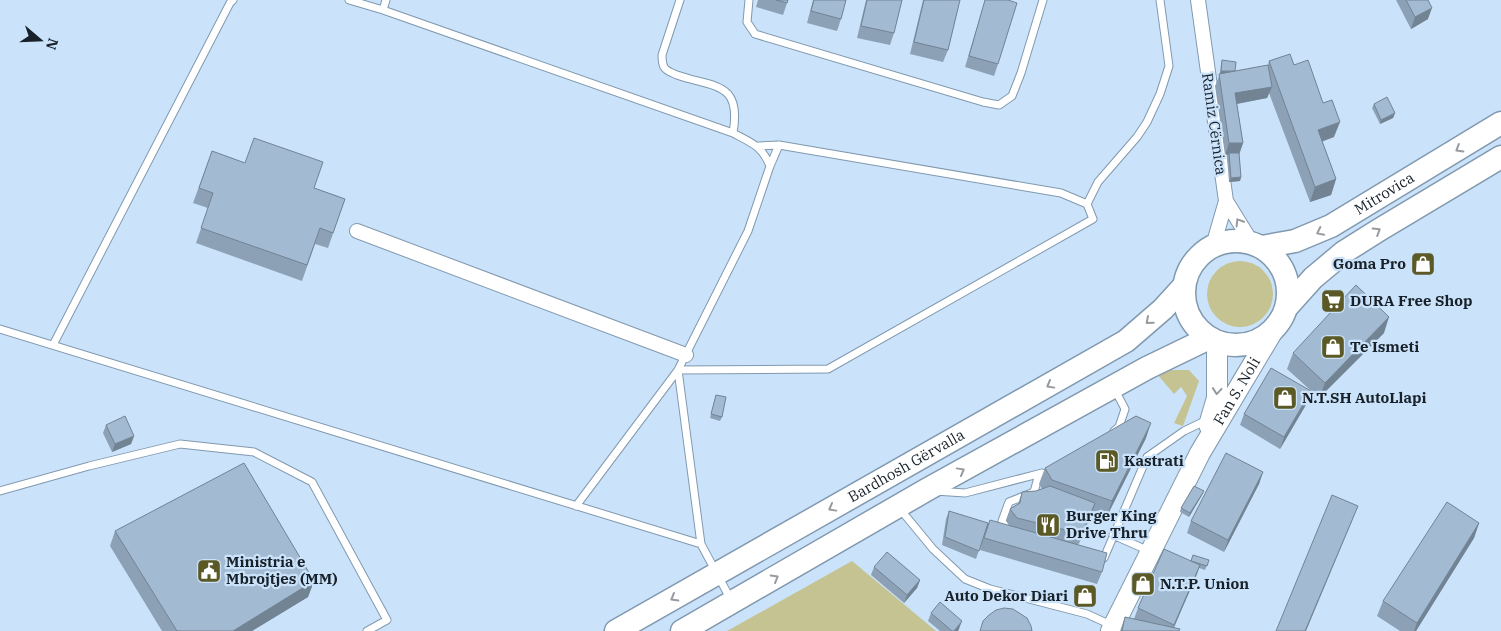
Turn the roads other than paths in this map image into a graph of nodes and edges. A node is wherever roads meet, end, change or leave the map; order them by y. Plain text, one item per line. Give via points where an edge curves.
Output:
1 (233, 0) edge
2 (349, 0) edge
3 (386, 0) edge
4 (680, 0) edge
5 (748, 0) edge
6 (1043, 0) edge
7 (1160, 0) edge
8 (1201, 2) edge
9 (383, 10) junction
10 (1501, 124) edge
11 (733, 134) junction
12 (779, 145) junction
13 (759, 146) junction
14 (1501, 157) edge
15 (770, 166) junction
16 (1226, 201) junction
17 (1087, 204) junction
18 (357, 231) dead end
19 (1257, 245) junction
20 (1212, 246) junction
21 (1184, 286) junction
22 (1287, 307) junction
23 (0, 329) edge
24 (1274, 329) junction
25 (1213, 340) junction
26 (53, 345) junction
27 (686, 354) junction
28 (678, 370) junction
29 (1114, 386) junction
30 (1211, 418) junction
31 (1103, 437) edge
32 (1200, 454) junction
33 (1047, 470) edge
34 (1039, 474) junction
35 (928, 490) junction
36 (0, 491) edge
37 (576, 506) junction
38 (899, 506) junction
39 (1113, 535) junction
40 (1020, 536) edge
41 (701, 544) junction
42 (1151, 552) junction
43 (1095, 556) edge
44 (716, 573) junction
45 (732, 602) junction
46 (1112, 628) edge
47 (367, 631) edge
48 (616, 631) edge
49 (682, 631) edge

1 - 26 lane
2 - 9 lane
3 - 9 lane
4 - 11 lane via 662,55 663,64 673,74 709,82 730,96 736,113
5 - 6 lane via 747,22 755,34 999,105 1012,96
7 - 17 lane via 1169,66 1160,94 1142,130 1098,182
8 - 16 street, Ramiz Cërnica
9 - 11 lane
10 -> 19 highway, Mitrovica via 1311,236
11 - 13 lane
12 - 13 lane
12 - 15 lane
12 - 17 lane via 1061,194
13 - 15 lane
22 -> 14 highway, Mitrovica via 1312,278 1344,252
15 - 27 lane via 748,231
19 -> 16 street
16 - 20 street, Ramiz Cërnica
17 - 28 lane via 1093,219 828,369
18 - 27 street
19 - 20 highway via 1239,240
19 - 22 highway via 1276,258 1285,273 1289,290
20 - 21 highway via 1189,270
21 - 25 highway via 1184,302 1189,316 1197,328
21 -> 44 highway, Bardhosh Gërvalla via 1126,341
22 - 24 highway
23 - 26 lane
24 - 25 highway via 1262,339 1247,344 1232,346
24 - 32 main road, Fan S. Noli
25 - 29 highway, Bardhosh Gërvalla
25 -> 30 main road via 1218,382
26 - 37 lane
27 - 28 lane
28 - 37 lane
28 - 41 lane
29 - 31 lane via 1125,409 1119,427
35 -> 29 highway, Bardhosh Gërvalla
30 - 32 main road
30 - 39 lane via 1184,431 1147,456
32 - 42 main road
33 - 34 lane
34 - 35 lane via 965,493
34 - 40 lane via 1034,492 1009,502 1002,521 1011,533
35 - 38 highway, Bardhosh Gërvalla
36 - 47 lane via 180,444 254,452 312,482 387,620
37 - 41 lane
45 -> 38 highway, Bardhosh Gërvalla
38 - 46 lane via 933,549 965,580 990,590 1087,614
39 - 42 lane
39 - 43 lane via 1104,558
41 - 44 lane
42 - 46 main road
44 - 45 lane
44 -> 48 highway, Bardhosh Gërvalla
45 - 49 highway, Bardhosh Gërvalla

